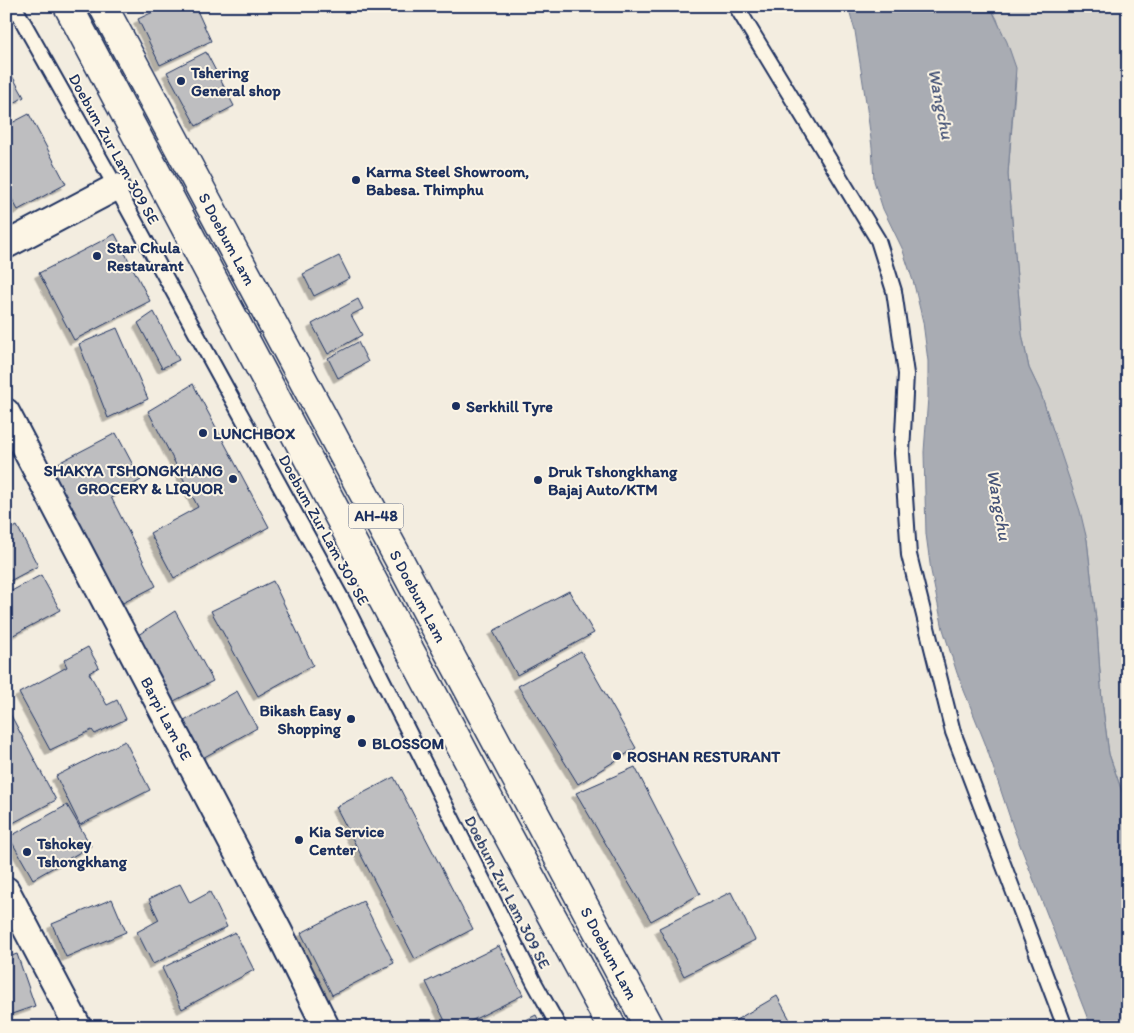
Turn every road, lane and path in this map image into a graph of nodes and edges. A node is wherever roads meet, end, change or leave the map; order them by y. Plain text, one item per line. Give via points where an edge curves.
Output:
1 (14, 6) edge
2 (68, 6) edge
3 (103, 6) edge
4 (736, 6) edge
5 (116, 187) junction
6 (6, 245) edge
7 (6, 412) edge
8 (6, 890) edge
9 (78, 1027) edge
10 (326, 1027) edge
11 (559, 1027) edge
12 (612, 1027) edge
13 (649, 1027) edge
14 (1065, 1027) edge

1 - 5 lane, Doebum Zur Lam 309 SE
2 - 12 highway, S Doebum Lam / AH-48
3 - 13 highway, S Doebum Lam / AH-48
4 - 14 lane via 878,240 894,291 906,374 902,453 909,555 953,732
5 - 6 street
5 - 11 lane, Doebum Zur Lam 309 SE via 344,603
7 - 10 street, Barpi Lam SE
8 - 9 street

